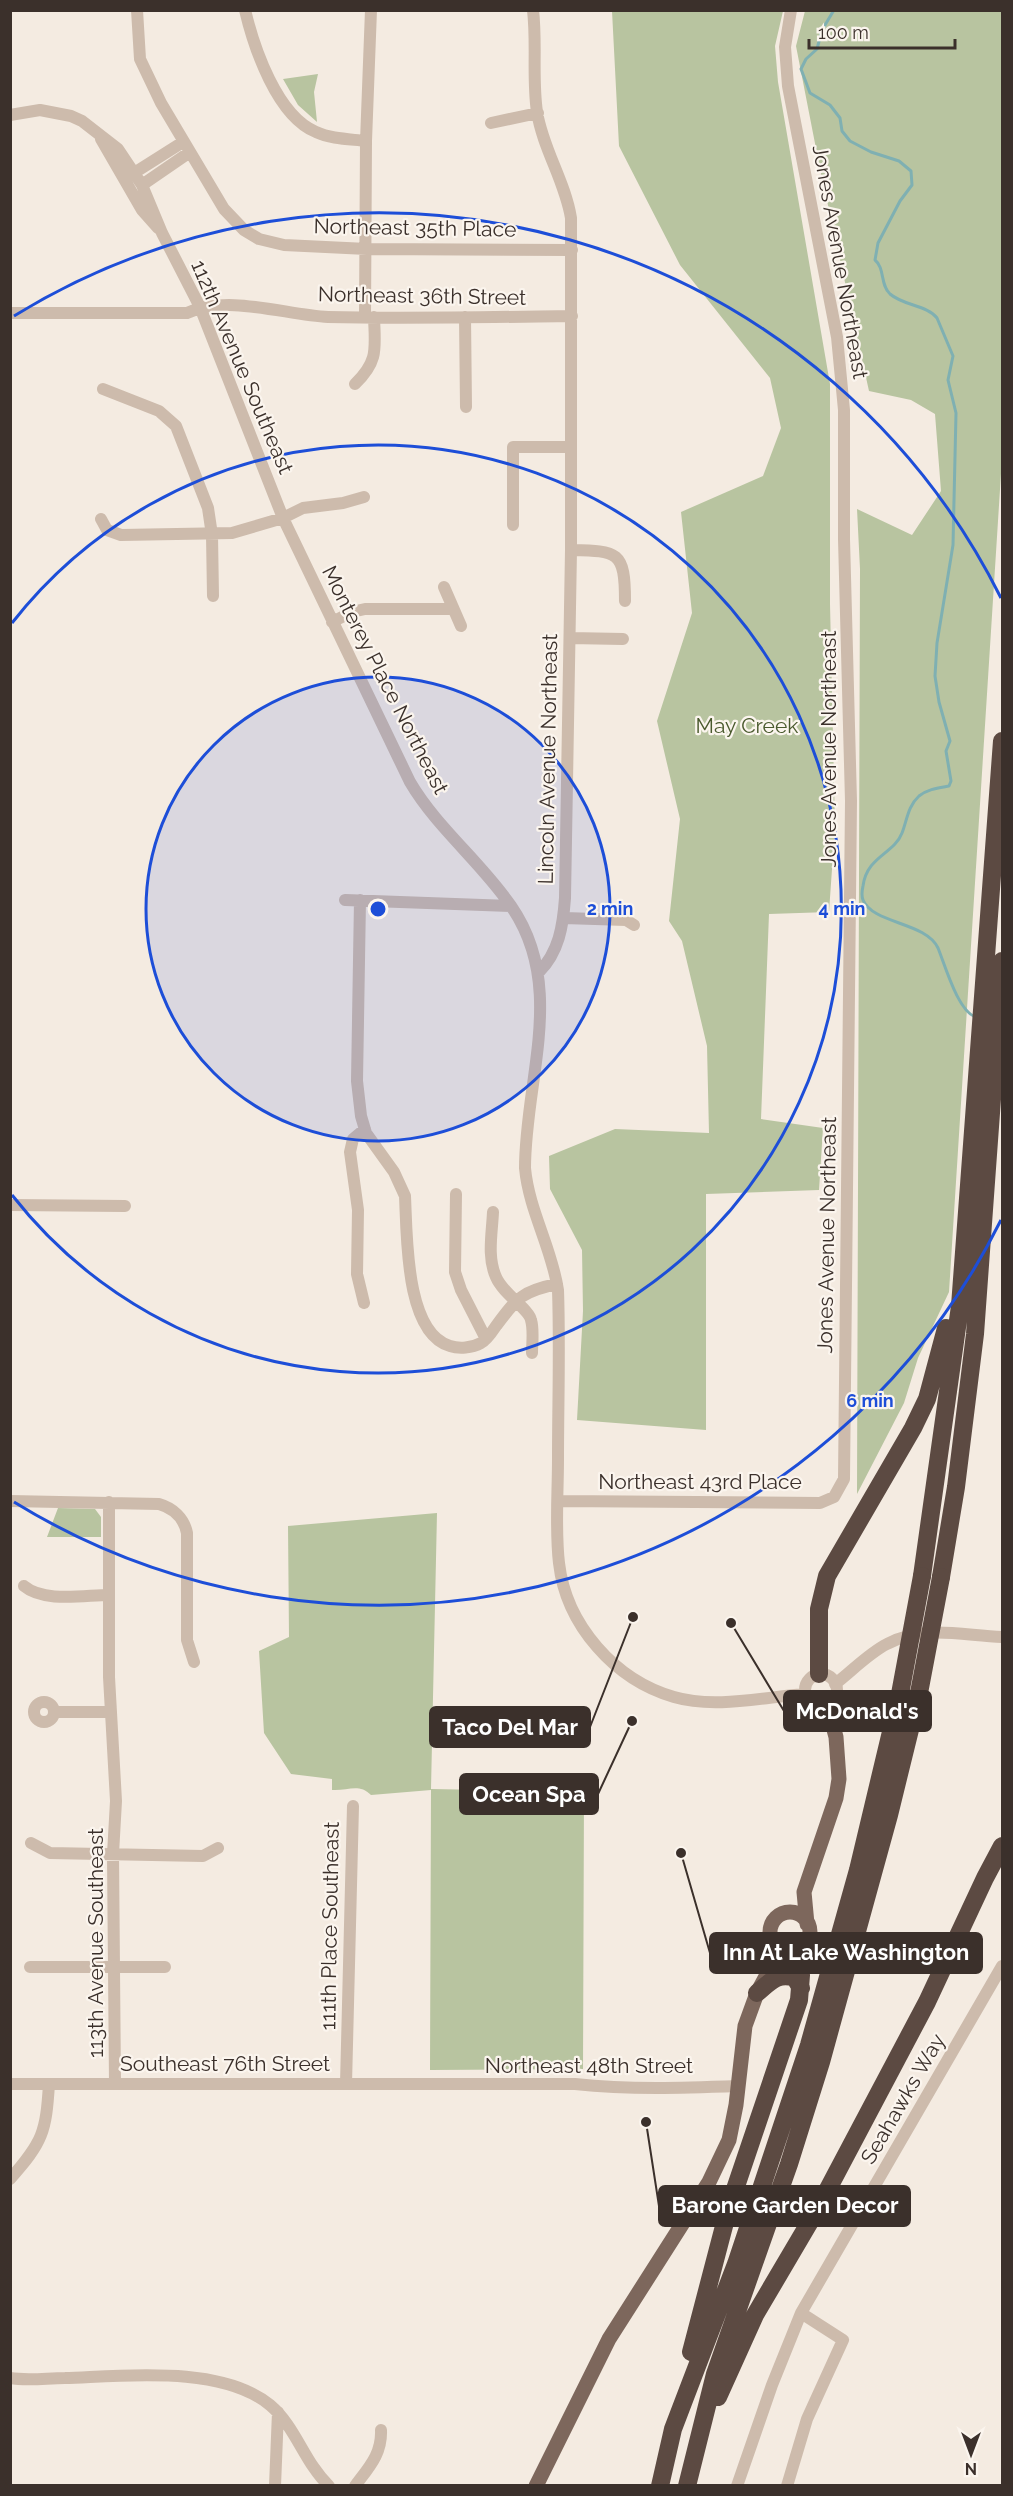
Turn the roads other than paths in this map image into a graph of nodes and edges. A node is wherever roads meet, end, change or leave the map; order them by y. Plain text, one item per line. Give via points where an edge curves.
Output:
1 (137, 10) edge
2 (245, 10) edge
3 (371, 10) edge
4 (533, 10) edge
5 (791, 10) edge
6 (538, 113) junction
7 (10, 116) edge
8 (491, 123) dead end
9 (98, 134) junction
10 (366, 141) junction
11 (187, 147) junction
12 (134, 173) junction
13 (142, 184) junction
14 (162, 233) junction
15 (367, 249) junction
16 (572, 249) junction
17 (200, 307) junction
18 (10, 313) edge
19 (572, 316) junction
20 (369, 317) junction
21 (465, 317) junction
22 (355, 384) dead end
23 (103, 389) dead end
24 (466, 407) dead end
25 (570, 447) junction
26 (364, 497) dead end
27 (283, 518) junction
28 (101, 519) dead end
29 (513, 525) dead end
30 (212, 536) junction
31 (571, 550) junction
32 (444, 587) dead end
33 (213, 596) dead end
34 (625, 601) dead end
35 (453, 609) junction
36 (332, 622) junction
37 (461, 626) dead end
38 (570, 638) junction
39 (623, 639) dead end
40 (1002, 741) edge
41 (345, 900) dead end
42 (360, 900) junction
43 (511, 906) junction
44 (564, 918) junction
45 (634, 926) dead end
46 (997, 964) edge
47 (539, 972) junction
48 (985, 1081) junction
49 (365, 1129) junction
50 (972, 1160) junction
51 (456, 1194) dead end
52 (10, 1205) edge
53 (125, 1206) dead end
54 (493, 1212) dead end
55 (557, 1284) junction
56 (514, 1302) junction
57 (364, 1303) dead end
58 (486, 1339) junction
59 (532, 1353) dead end
60 (838, 1492) joint
61 (10, 1501) edge
62 (558, 1501) junction
63 (109, 1502) junction
64 (24, 1587) dead end
65 (110, 1595) junction
66 (1002, 1637) edge
67 (194, 1662) dead end
68 (819, 1674) junction
69 (836, 1684) junction
70 (806, 1694) junction
71 (827, 1704) junction
72 (55, 1712) dead end
73 (111, 1712) junction
74 (353, 1806) dead end
75 (31, 1843) dead end
76 (1002, 1846) edge
77 (218, 1848) dead end
78 (113, 1854) junction
79 (804, 1892) junction
80 (788, 1912) junction
81 (807, 1924) junction
82 (786, 1950) junction
83 (114, 1966) junction
84 (1002, 1966) edge
85 (30, 1967) dead end
86 (165, 1967) dead end
87 (801, 1988) junction
88 (757, 1993) junction
89 (10, 2084) edge
90 (49, 2084) junction
91 (115, 2084) junction
92 (346, 2084) junction
93 (440, 2085) joint
94 (739, 2086) junction
95 (10, 2179) edge
96 (801, 2313) junction
97 (10, 2378) edge
98 (278, 2412) junction
99 (673, 2429) junction
100 (381, 2430) dead end
101 (693, 2457) junction
102 (275, 2486) edge
103 (329, 2486) edge
104 (355, 2486) edge
105 (536, 2486) edge
106 (660, 2486) edge
107 (687, 2486) edge
108 (737, 2486) edge
109 (787, 2486) edge

1 - 11 street via 140,58
2 - 10 street via 256,50 291,114 314,132
3 - 10 street
4 - 6 street, Lincoln Avenue Northeast
5 - 60 street, Jones Avenue Northeast via 785,47 788,86 837,337 844,410 851,801 844,1471
6 - 8 street
6 - 16 street, Lincoln Avenue Northeast via 569,203
7 - 9 street, 112th Avenue Southeast via 40,110 62,114 82,121
9 - 12 street, 112th Avenue Southeast via 118,149
9 - 14 street, 112th Avenue Southeast via 142,210
10 - 15 street
11 - 12 street
11 - 13 street
11 - 15 street, Northeast 35th Place via 229,215 258,239 284,245
12 - 13 street, 112th Avenue Southeast
13 - 14 street, 112th Avenue Southeast
14 - 17 street, 112th Avenue Southeast
15 - 16 street, Northeast 35th Place
15 - 20 street
16 - 19 street, Lincoln Avenue Northeast
17 - 18 street, Northeast 36th Street via 187,313
17 - 20 street, Northeast 36th Street via 276,308 313,315
17 - 27 street, 112th Avenue Southeast
19 - 21 street, Northeast 36th Street
19 - 25 street, Lincoln Avenue Northeast
20 - 21 street, Northeast 36th Street
20 - 22 street via 375,357
21 - 24 street
23 - 30 street via 159,411 176,426 203,491
25 - 29 street via 513,447
25 - 31 street, Lincoln Avenue Northeast
26 - 27 street via 314,505
27 - 30 street
27 - 36 street, Monterey Place Northeast
28 - 30 street via 107,530 121,535
30 - 33 street
31 - 34 street via 608,551 617,557 625,573
31 - 38 street, Lincoln Avenue Northeast
32 - 35 street
35 - 36 street via 365,609
35 - 37 street
36 - 43 street, Monterey Place Northeast via 417,793
38 - 39 street
38 - 44 street, Lincoln Avenue Northeast
40 - 46 highway
41 - 42 street
42 - 43 street
42 - 49 street via 357,1081
43 - 47 street, Monterey Place Northeast
44 - 45 street via 626,920
44 - 47 street, Lincoln Avenue Northeast via 553,955
46 - 48 highway
47 - 55 street via 542,1009 525,1168
48 - 50 highway
48 - 101 highway, bridge via 975,1334 956,1487 918,1693 821,2062 789,2164 730,2325
49 - 57 street via 353,1139 350,1152 358,1202 357,1274
49 - 58 street via 402,1184 410,1275 431,1336 456,1348
50 - 68 highway via 941,1355 914,1428 827,1576 819,1609
50 - 99 highway, bridge via 954,1351 922,1576 900,1694 858,1870 809,2045 736,2264
51 - 58 street via 455,1272 460,1290
52 - 53 street
54 - 56 street via 493,1270
55 - 56 street via 523,1294
55 - 62 street
56 - 58 street
56 - 59 street via 531,1321
60 - 62 street, Northeast 43rd Place via 820,1503
61 - 63 street
62 - 70 street via 559,1562 566,1595 583,1630 611,1662 656,1690 689,1700
63 - 65 street
63 - 67 street via 159,1504 174,1511 185,1526 188,1640
64 - 65 street via 48,1596
65 - 73 street, 113th Avenue Southeast
66 - 69 street via 950,1631 888,1643
68 - 69 street via 829,1676
68 - 70 street via 810,1679
69 - 71 street via 835,1698
70 - 71 street via 812,1703
71 - 79 main road via 836,1737 839,1779
72 - 73 street
73 - 78 street, 113th Avenue Southeast via 116,1801
74 - 92 street, 111th Place Southeast
75 - 78 street via 50,1853
76 - 101 highway via 927,2002 818,2208 754,2315
77 - 78 street via 203,1856
78 - 83 street, 113th Avenue Southeast
79 - 80 main road
79 - 81 main road
80 - 81 main road via 799,1915
80 - 82 main road via 777,1917 770,1928 772,1941
81 - 82 main road via 807,1941
82 - 87 highway via 801,1975
82 - 88 main road
83 - 85 street
83 - 86 street
83 - 91 street, 113th Avenue Southeast
84 - 96 street, Seahawks Way
87 - 88 highway via 795,1978 785,1975 774,1978
87 - 99 highway via 729,2207
88 - 94 main road via 745,2026
89 - 90 street, Southeast 76th Street
90 - 91 street, Southeast 76th Street
90 - 95 street via 43,2135
91 - 92 street, Southeast 76th Street
92 - 93 street, Southeast 76th Street
93 - 94 street, Northeast 48th Street via 575,2084 655,2089
94 - 105 main road via 729,2140 714,2173 609,2338
96 - 108 street, Seahawks Way
96 - 109 street via 843,2340 807,2420
97 - 98 street via 126,2376 206,2380 257,2397
98 - 102 street
98 - 103 street
99 - 106 highway
100 - 104 street via 382,2443 376,2458
101 - 107 highway

